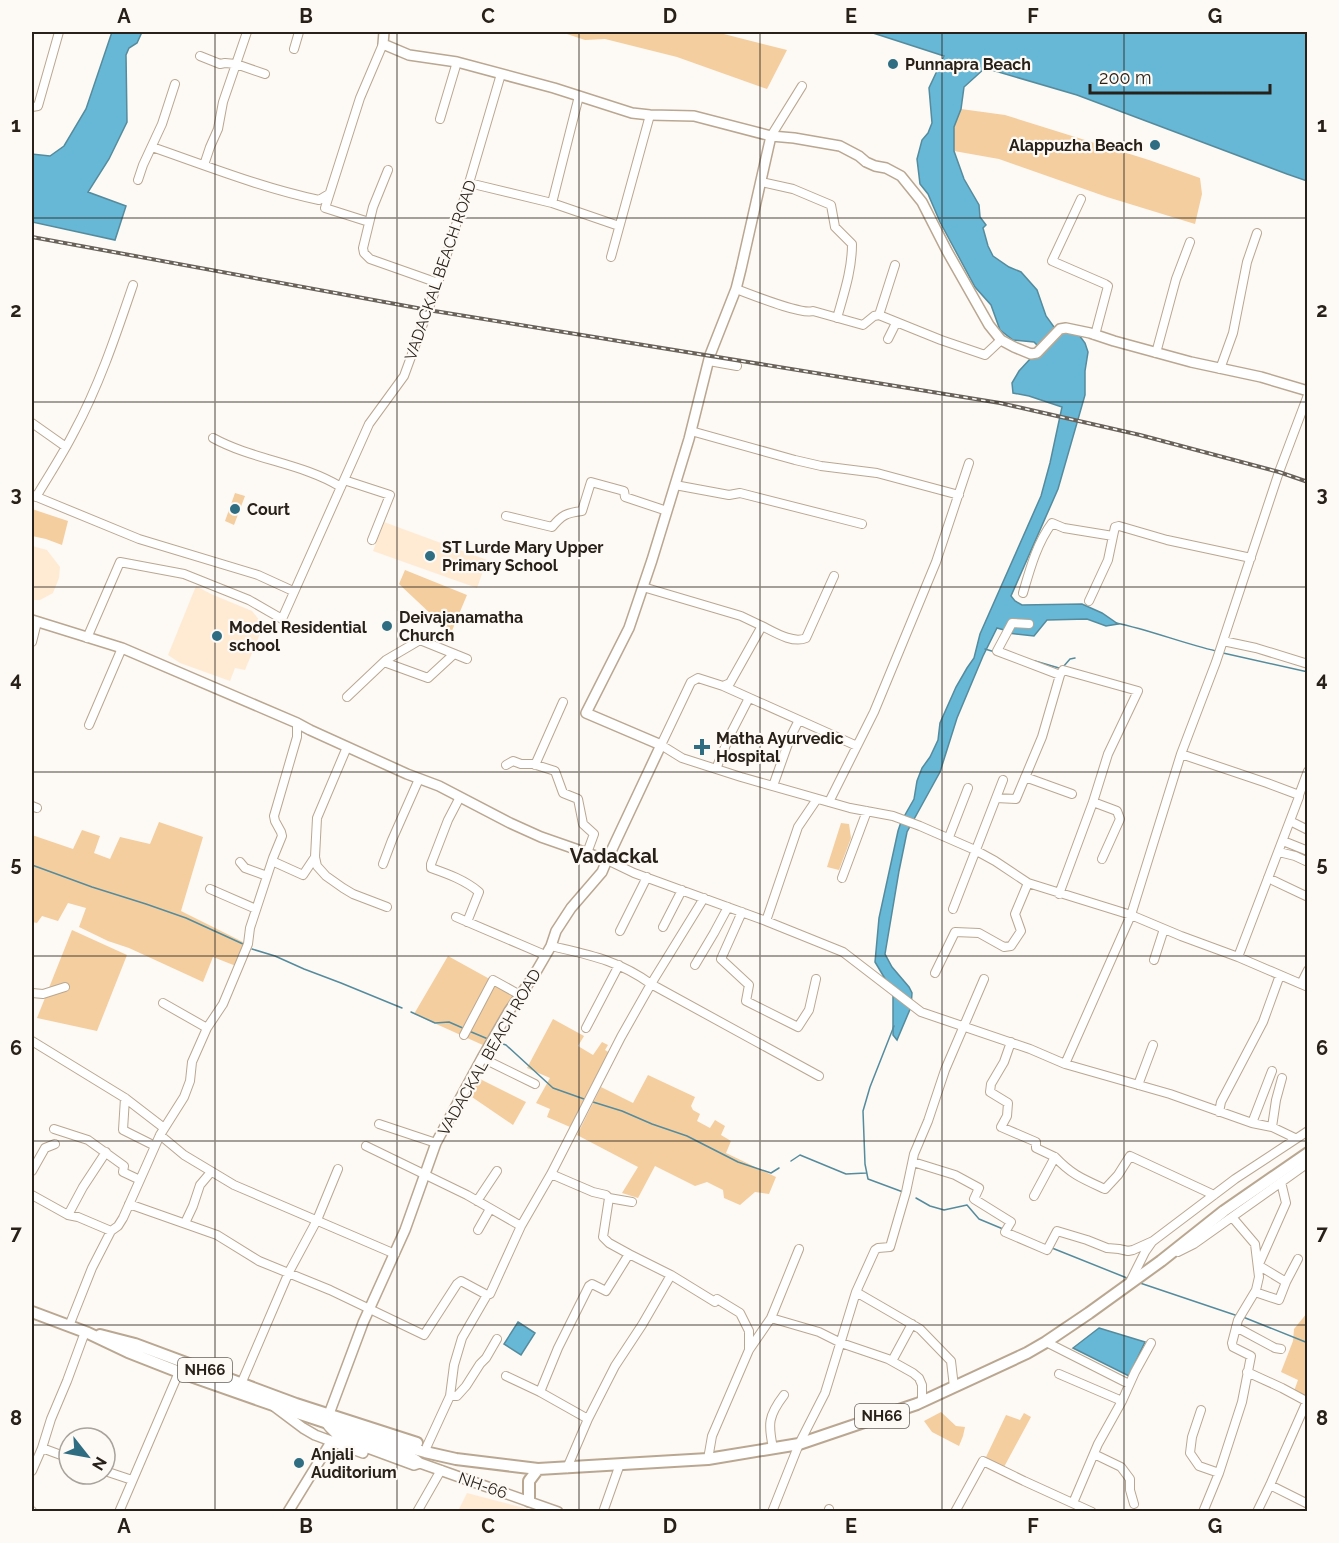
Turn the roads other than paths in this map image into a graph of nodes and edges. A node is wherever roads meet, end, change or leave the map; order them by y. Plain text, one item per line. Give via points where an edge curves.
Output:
1 (59, 32) edge
2 (247, 32) edge
3 (299, 32) edge
4 (384, 32) edge
5 (383, 44) junction
6 (294, 49) dead end
7 (200, 56) dead end
8 (457, 62) junction
9 (236, 64) junction
10 (265, 74) dead end
11 (501, 74) junction
12 (175, 84) dead end
13 (802, 86) dead end
14 (579, 96) junction
15 (32, 106) edge
16 (650, 115) junction
17 (440, 119) dead end
18 (771, 136) junction
19 (152, 147) junction
20 (204, 165) junction
21 (388, 170) dead end
22 (138, 180) dead end
23 (761, 182) junction
24 (469, 183) junction
25 (329, 194) junction
26 (1081, 199) dead end
27 (552, 203) junction
28 (369, 222) junction
29 (620, 226) junction
30 (1257, 234) dead end
31 (1190, 242) dead end
32 (611, 257) dead end
33 (895, 265) dead end
34 (438, 283) junction
35 (133, 285) dead end
36 (736, 289) junction
37 (879, 315) junction
38 (837, 318) junction
39 (896, 323) junction
40 (1098, 336) junction
41 (888, 339) dead end
42 (1001, 340) junction
43 (1156, 353) junction
44 (709, 361) junction
45 (737, 366) dead end
46 (1220, 369) junction
47 (1308, 393) edge
48 (32, 423) edge
49 (691, 431) junction
50 (213, 438) dead end
51 (66, 447) junction
52 (969, 463) dead end
53 (342, 483) junction
54 (675, 485) junction
55 (958, 495) junction
56 (34, 496) edge
57 (667, 511) junction
58 (506, 516) dead end
59 (862, 524) dead end
60 (1113, 536) junction
61 (372, 540) dead end
62 (1251, 558) junction
63 (834, 576) dead end
64 (643, 587) junction
65 (293, 591) junction
66 (1023, 593) dead end
67 (1089, 601) dead end
68 (34, 621) edge
69 (1029, 624) dead end
70 (762, 626) junction
71 (87, 638) junction
72 (1223, 641) junction
73 (32, 642) edge
74 (123, 648) junction
75 (454, 654) junction
76 (467, 659) dead end
77 (384, 662) junction
78 (1308, 664) edge
79 (1060, 675) junction
80 (723, 686) junction
81 (347, 697) dead end
82 (749, 698) junction
83 (563, 702) dead end
84 (799, 720) junction
85 (297, 723) junction
86 (89, 725) dead end
87 (661, 745) junction
88 (857, 746) junction
89 (347, 747) junction
90 (1181, 754) junction
91 (506, 765) dead end
92 (535, 765) junction
93 (716, 769) junction
94 (1308, 771) edge
95 (1025, 777) junction
96 (419, 779) junction
97 (1003, 780) dead end
98 (773, 786) junction
99 (968, 788) dead end
100 (1072, 794) dead end
101 (1299, 795) junction
102 (460, 796) junction
103 (996, 798) junction
104 (818, 799) junction
105 (1093, 801) junction
106 (829, 802) junction
107 (867, 811) junction
108 (1290, 821) junction
109 (1308, 830) edge
110 (949, 837) junction
111 (1283, 841) junction
112 (975, 850) junction
113 (1308, 850) edge
114 (1279, 852) junction
115 (587, 853) junction
116 (315, 857) junction
117 (1102, 859) dead end
118 (607, 860) junction
119 (272, 861) junction
120 (240, 862) dead end
121 (1308, 862) edge
122 (383, 864) dead end
123 (267, 876) junction
124 (647, 877) junction
125 (842, 878) dead end
126 (1268, 878) junction
127 (1028, 883) junction
128 (210, 889) dead end
129 (682, 890) junction
130 (1059, 894) junction
131 (1308, 897) edge
132 (704, 898) junction
133 (387, 907) dead end
134 (728, 907) junction
135 (256, 909) junction
136 (953, 909) dead end
137 (742, 912) junction
138 (1131, 915) junction
139 (456, 917) dead end
140 (766, 921) junction
141 (467, 922) junction
142 (663, 927) dead end
143 (1164, 929) junction
144 (620, 931) dead end
145 (551, 946) junction
146 (545, 955) junction
147 (1238, 957) junction
148 (1154, 960) dead end
149 (620, 965) junction
150 (695, 965) dead end
151 (1308, 970) edge
152 (934, 974) dead end
153 (1281, 975) junction
154 (816, 979) dead end
155 (984, 979) dead end
156 (651, 984) junction
157 (1304, 986) edge
158 (65, 987) dead end
159 (32, 993) edge
160 (520, 995) junction
161 (163, 1003) dead end
162 (964, 1027) junction
163 (207, 1028) junction
164 (586, 1028) dead end
165 (465, 1032) dead end
166 (32, 1041) edge
167 (1011, 1042) junction
168 (1153, 1045) dead end
169 (482, 1058) junction
170 (1065, 1064) junction
171 (1272, 1071) dead end
172 (819, 1076) dead end
173 (1282, 1078) dead end
174 (535, 1084) dead end
175 (1138, 1085) junction
176 (125, 1098) junction
177 (1220, 1112) junction
178 (1252, 1123) junction
179 (379, 1124) dead end
180 (1272, 1127) junction
181 (54, 1129) dead end
182 (162, 1131) junction
183 (1308, 1131) edge
184 (1295, 1138) junction
185 (436, 1143) junction
186 (56, 1144) dead end
187 (155, 1146) junction
188 (366, 1146) dead end
189 (106, 1152) junction
190 (1308, 1154) edge
191 (1055, 1157) junction
192 (913, 1162) junction
193 (1308, 1163) edge
194 (338, 1169) dead end
195 (32, 1171) edge
196 (496, 1171) dead end
197 (211, 1172) junction
198 (425, 1174) junction
199 (551, 1174) junction
200 (140, 1180) junction
201 (1281, 1182) junction
202 (32, 1195) edge
203 (1214, 1195) junction
204 (1034, 1196) dead end
205 (609, 1198) junction
206 (477, 1201) junction
207 (632, 1202) dead end
208 (129, 1204) junction
209 (490, 1209) junction
210 (68, 1215) junction
211 (1232, 1217) junction
212 (317, 1220) junction
213 (185, 1223) junction
214 (521, 1226) junction
215 (478, 1230) dead end
216 (111, 1231) junction
217 (1153, 1241) junction
218 (799, 1249) dead end
219 (395, 1254) junction
220 (629, 1254) junction
221 (1298, 1259) dead end
222 (1161, 1261) junction
223 (1258, 1265) junction
224 (289, 1272) junction
225 (671, 1275) junction
226 (1286, 1282) junction
227 (1130, 1283) junction
228 (856, 1292) junction
229 (1255, 1292) junction
230 (487, 1295) junction
231 (370, 1309) junction
232 (32, 1312) edge
233 (771, 1318) junction
234 (912, 1324) junction
235 (1237, 1324) junction
236 (69, 1326) junction
237 (87, 1333) junction
238 (497, 1339) dead end
239 (1046, 1342) junction
240 (841, 1343) junction
241 (1151, 1343) dead end
242 (1281, 1349) dead end
243 (749, 1350) junction
244 (892, 1361) junction
245 (179, 1372) junction
246 (1247, 1372) junction
247 (1059, 1374) dead end
248 (506, 1376) dead end
249 (241, 1384) junction
250 (1129, 1384) junction
251 (954, 1387) junction
252 (540, 1392) junction
253 (784, 1395) dead end
254 (450, 1396) junction
255 (1122, 1401) junction
256 (1307, 1401) edge
257 (922, 1402) junction
258 (273, 1405) junction
259 (1201, 1410) dead end
260 (328, 1418) junction
261 (588, 1419) junction
262 (336, 1432) junction
263 (331, 1442) junction
264 (799, 1444) junction
265 (426, 1446) junction
266 (42, 1448) junction
267 (773, 1448) junction
268 (57, 1454) edge
269 (1094, 1454) junction
270 (392, 1458) junction
271 (708, 1459) junction
272 (420, 1463) junction
273 (620, 1464) junction
274 (567, 1468) junction
275 (538, 1469) junction
276 (441, 1470) junction
277 (32, 1471) edge
278 (1219, 1473) junction
279 (117, 1475) edge
280 (132, 1480) junction
281 (1270, 1485) junction
282 (529, 1501) junction
283 (1073, 1503) junction
284 (1134, 1504) dead end
285 (1308, 1504) edge
286 (1205, 1511) edge
287 (119, 1512) edge
288 (288, 1512) edge
289 (417, 1512) edge
290 (558, 1512) edge
291 (603, 1512) edge
292 (772, 1512) edge
293 (955, 1512) edge
294 (1092, 1512) edge
295 (1257, 1512) edge

1 - 15 street via 38,106
2 - 9 street
3 - 6 street
4 - 5 main road
5 - 8 main road via 409,55
5 - 25 street via 360,98
7 - 9 street via 220,64
8 - 11 main road
8 - 17 street
9 - 10 street
9 - 20 street via 221,107 219,129
11 - 14 main road
11 - 24 street, VADACKAL BEACH ROAD
12 - 19 street
13 - 18 street
14 - 16 main road
14 - 27 street
16 - 18 main road via 694,116
16 - 29 street
18 - 23 main road
18 - 42 main road via 840,146 901,176 922,202 989,326
19 - 20 street
19 - 22 street
20 - 25 street via 294,195 319,200
21 - 28 street
23 - 36 main road
23 - 38 street via 793,189 831,205 836,227 852,244 852,260
24 - 27 street
24 - 34 street, VADACKAL BEACH ROAD
25 - 28 street via 325,208
26 - 40 street via 1052,261 1108,286
27 - 29 street
28 - 34 street via 363,248 370,259
29 - 32 street
30 - 46 street via 1247,262 1233,333
31 - 43 street
33 - 37 street
34 - 53 street, VADACKAL BEACH ROAD via 404,376 369,424
35 - 51 street via 94,389
36 - 38 street via 787,307
36 - 44 main road
37 - 38 street via 863,325
37 - 39 street
39 - 41 street
39 - 42 street via 984,355
40 - 42 main road via 1060,329 1037,353 1031,354
40 - 43 main road
43 - 46 main road
44 - 45 street
44 - 49 main road
46 - 47 main road via 1261,377
47 - 62 street
48 - 51 street
49 - 54 main road
49 - 55 street via 795,460 877,472
50 - 53 street
51 - 56 street
52 - 55 street
53 - 61 street via 390,495
53 - 65 street, VADACKAL BEACH ROAD
54 - 57 main road
54 - 59 street via 729,495 740,493
55 - 88 street via 931,573
56 - 65 street via 139,539 258,575
57 - 58 street via 625,496 624,491 591,482 582,511 561,516 552,527
57 - 64 main road
60 - 62 street via 1119,526
60 - 66 street via 1052,523 1044,534
60 - 67 street via 1108,560
62 - 72 street
63 - 70 street via 807,638 800,641
64 - 70 street
64 - 87 main road via 629,628 586,713
65 - 71 street, VADACKAL BEACH ROAD via 282,619 249,600 184,574 120,562
68 - 71 main road
68 - 73 street
69 - 79 street via 1012,623 997,651
70 - 80 street via 730,683
71 - 74 main road
72 - 78 street
72 - 90 street
74 - 85 main road
74 - 86 street
75 - 76 street
75 - 77 street via 420,640
75 - 77 street via 428,678
77 - 81 street
79 - 95 street via 1042,737
79 - 105 street via 1063,670 1138,692 1108,754
80 - 82 street
80 - 87 street via 698,678 691,682
82 - 84 street
82 - 93 street
83 - 92 street
84 - 88 street
84 - 98 street
85 - 89 main road
85 - 119 street via 297,737 274,816 282,836
87 - 93 street via 682,758
87 - 118 main road, VADACKAL BEACH ROAD
88 - 106 street
89 - 96 main road
89 - 116 street via 317,818
90 - 101 street
90 - 138 street
91 - 92 street via 513,761
92 - 115 street via 555,771 563,793 578,799 583,824 594,834
93 - 98 street
94 - 101 street
95 - 100 street
95 - 103 street via 1016,799
96 - 102 main road
96 - 122 street
97 - 103 street
98 - 104 street
99 - 110 street
101 - 108 street
102 - 115 main road via 541,837
102 - 141 street via 431,868 452,875 479,892
103 - 112 street
104 - 106 street
104 - 140 street via 798,827
105 - 117 street via 1117,811 1120,819
105 - 130 street
106 - 107 street
107 - 110 street via 893,816
107 - 125 street
108 - 109 street
108 - 111 street
110 - 112 street
111 - 113 street
111 - 114 street
112 - 127 street
112 - 136 street
114 - 121 street
114 - 126 street
115 - 118 main road
116 - 119 street via 303,875
116 - 133 street via 326,876 353,894
118 - 124 street
118 - 145 main road, VADACKAL BEACH ROAD via 603,872 556,931
119 - 123 street
120 - 123 street via 245,868
123 - 135 street
124 - 129 street
124 - 144 street
126 - 131 street
126 - 147 street
127 - 130 street
127 - 152 street via 1015,914 1021,931 1011,946 1004,947 980,933 955,932
128 - 135 street
129 - 132 street
129 - 142 street
130 - 138 street
132 - 134 street
132 - 156 street
134 - 137 street
134 - 150 street
135 - 163 street via 236,974
137 - 140 street
137 - 154 street via 721,959 749,985 746,1001 798,1027 809,1010
138 - 143 street
138 - 170 street
139 - 141 street
140 - 162 street via 843,952 921,1012
141 - 146 street
143 - 147 street
143 - 148 street
145 - 146 main road, VADACKAL BEACH ROAD
145 - 149 street
146 - 160 main road, VADACKAL BEACH ROAD
147 - 153 street
149 - 156 street
149 - 164 street
151 - 157 street
153 - 157 street
153 - 177 street via 1263,1022 1221,1102
155 - 162 street
156 - 172 street
156 - 199 street
158 - 159 street
160 - 165 street via 494,980
160 - 169 main road, VADACKAL BEACH ROAD
161 - 163 street
162 - 167 street
162 - 192 street
163 - 182 street via 192,1062 184,1097
166 - 176 street
167 - 170 street
167 - 191 street via 990,1092 1008,1102 1001,1127 1036,1142 1036,1148
168 - 175 street
169 - 174 street
169 - 185 main road, VADACKAL BEACH ROAD
170 - 175 street
171 - 178 street
173 - 180 street
175 - 177 street
176 - 182 street
176 - 187 street via 123,1130
177 - 178 street
178 - 180 street
179 - 185 street
180 - 184 street
181 - 189 street via 88,1140
182 - 187 street
182 - 197 street via 184,1155
183 - 184 street
184 - 203 street
185 - 198 main road, VADACKAL BEACH ROAD
186 - 195 street via 45,1148
187 - 200 street
188 - 198 street
189 - 200 street via 124,1166 123,1172
189 - 210 street
190 - 222 highway, NH66 via 1224,1211
191 - 203 street via 1081,1179 1105,1189 1130,1156
191 - 204 street
192 - 217 street via 955,1175 979,1188 974,1199 1011,1222 1005,1232 1047,1250 1057,1231 1128,1251
192 - 228 street via 890,1247 875,1250
193 - 201 street
194 - 212 street
196 - 206 street
197 - 212 street
197 - 213 street via 200,1185
198 - 206 street
198 - 219 main road, VADACKAL BEACH ROAD
199 - 205 street
199 - 214 street
200 - 208 street
201 - 211 street
201 - 223 street via 1286,1203
202 - 210 street
203 - 217 street
205 - 207 street
205 - 220 street via 603,1237
206 - 209 street
208 - 213 street
208 - 216 street via 118,1226
209 - 214 street
209 - 215 street
210 - 216 street
211 - 222 street
211 - 223 street via 1255,1244
212 - 219 street
212 - 224 street
213 - 224 street
214 - 230 street
216 - 236 street
217 - 227 street
218 - 233 street
219 - 231 main road, VADACKAL BEACH ROAD
220 - 225 street
220 - 252 street via 606,1292 589,1286
221 - 226 street
222 - 227 highway, NH66
223 - 226 street
223 - 229 street
224 - 231 street
224 - 249 street
225 - 243 street via 740,1313 748,1331
225 - 261 street via 615,1366
226 - 229 street via 1279,1300
227 - 239 highway, NH66
228 - 234 street
228 - 240 street
229 - 235 street
230 - 231 street via 461,1281 424,1335
230 - 254 street via 462,1338
231 - 260 main road, VADACKAL BEACH ROAD
232 - 236 highway, NH66
233 - 240 street
233 - 243 street
234 - 244 street
234 - 251 street via 951,1361
235 - 242 street
235 - 246 street via 1232,1343 1251,1356
236 - 237 highway, NH66
237 - 245 highway, NH66
237 - 249 highway, NH66 via 135,1344
237 - 266 street
238 - 254 street via 466,1386 457,1396
239 - 250 street
239 - 251 highway, NH66
240 - 244 street
240 - 264 street via 825,1393
241 - 250 street
243 - 271 street via 712,1436
244 - 257 street via 919,1378
245 - 258 highway, NH66
245 - 280 street
246 - 256 street
246 - 278 street via 1242,1402
247 - 255 street
248 - 252 street
249 - 260 highway, NH66
250 - 255 street
251 - 257 highway, NH66
252 - 261 street
253 - 267 street via 769,1425
254 - 265 street
255 - 269 street
256 - 281 street
257 - 264 highway, NH66
258 - 260 highway, NH66
258 - 263 main road via 303,1428
259 - 278 street via 1190,1453 1198,1466
260 - 262 main road via 331,1430
260 - 265 highway, NH66
260 - 275 highway, NH66 via 340,1427 456,1459
261 - 274 street
262 - 270 main road via 338,1437
262 - 272 main road
263 - 270 main road via 373,1457
263 - 288 main road
264 - 267 highway, NH66
264 - 292 street
265 - 274 highway, NH66
266 - 268 street
266 - 277 street
267 - 271 highway, NH66
269 - 283 street
269 - 284 street via 1121,1467 1130,1479
270 - 272 main road via 414,1465
271 - 273 highway, NH66
272 - 276 main road
273 - 274 highway, NH66
273 - 291 street
274 - 275 highway, NH66
275 - 282 highway via 530,1481
276 - 282 main road, NH-66
276 - 289 street
278 - 286 street
279 - 280 street
280 - 287 street
281 - 285 street
281 - 295 street
282 - 290 main road, NH-66
283 - 293 street via 983,1461
283 - 294 street

